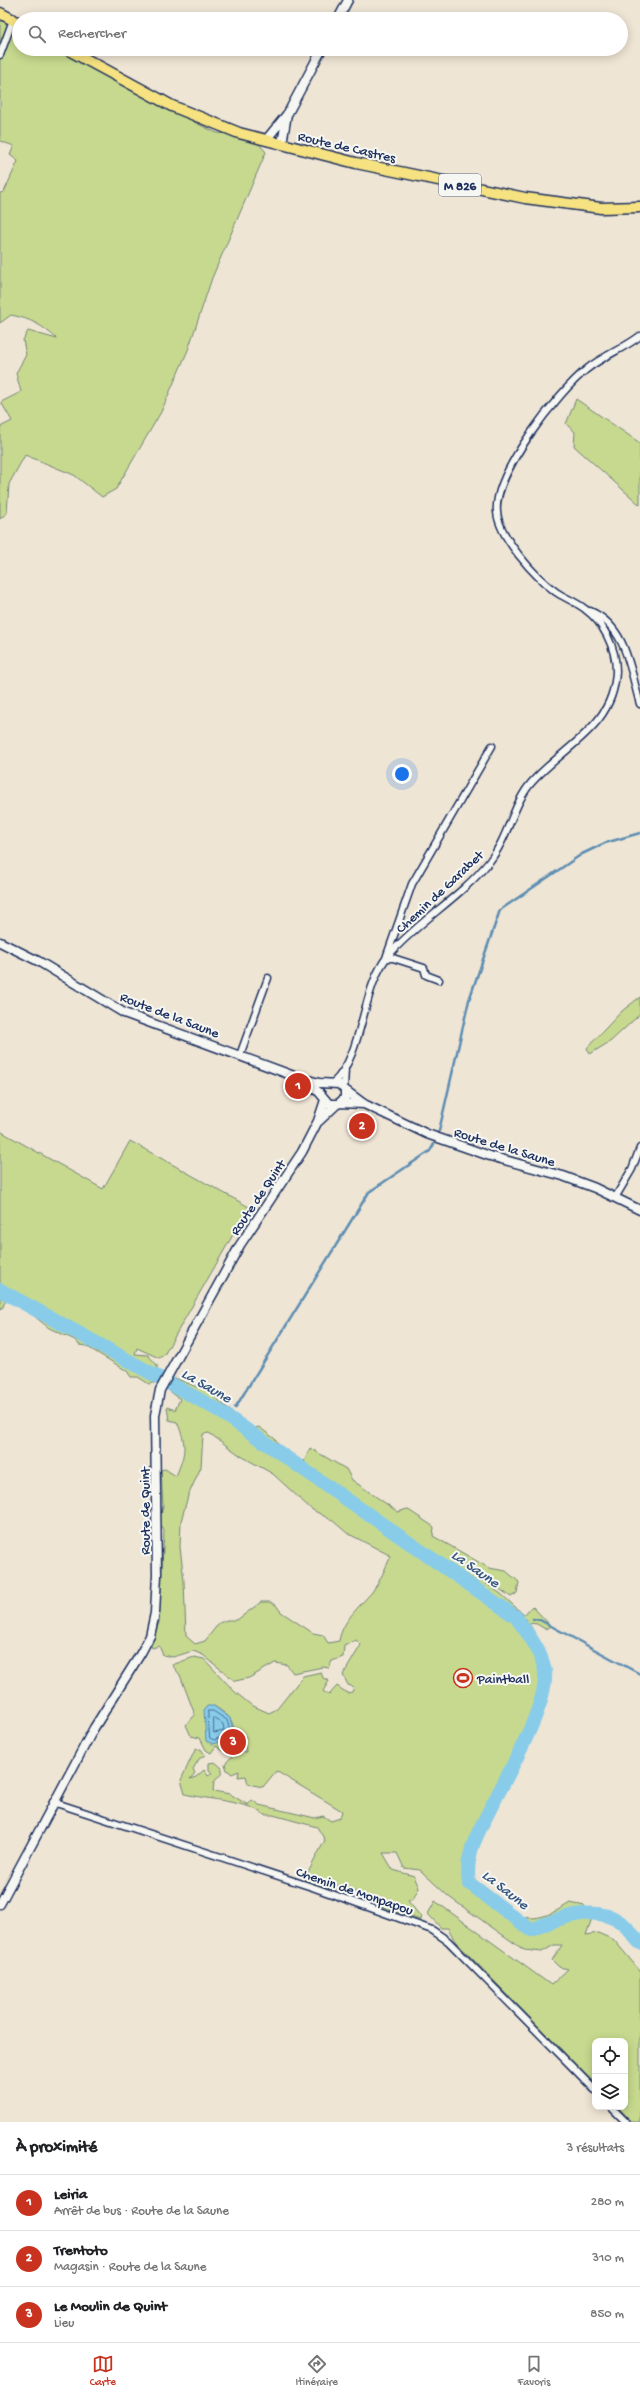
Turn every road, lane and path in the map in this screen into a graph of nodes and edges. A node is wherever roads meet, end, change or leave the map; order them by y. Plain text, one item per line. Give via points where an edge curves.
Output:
1 (348, 0) edge
2 (342, 12) edge
3 (0, 13) edge
4 (12, 19) edge
5 (12, 30) edge
6 (0, 55) edge
7 (80, 56) edge
8 (318, 56) edge
9 (288, 113) junction
10 (266, 140) junction
11 (282, 144) junction
12 (640, 207) edge
13 (640, 336) edge
14 (585, 609) junction
15 (640, 704) edge
16 (492, 746) dead end
17 (0, 942) edge
18 (386, 958) junction
19 (268, 978) dead end
20 (439, 980) dead end
21 (240, 1055) junction
22 (345, 1068) junction
23 (294, 1076) junction
24 (331, 1083) junction
25 (344, 1089) junction
26 (324, 1099) junction
27 (338, 1104) junction
28 (364, 1104) junction
29 (318, 1121) junction
30 (640, 1148) edge
31 (615, 1198) junction
32 (640, 1210) edge
33 (53, 1802) junction
34 (0, 1904) edge
35 (592, 2087) edge
36 (614, 2110) edge
37 (626, 2122) edge

1 - 2 street
3 - 4 main road
5 - 6 street
7 - 10 main road, Route de Castres / M 826 via 192,115
8 - 9 street
9 - 10 street
9 - 11 street
10 - 11 main road, Route de Castres / M 826
11 - 12 main road, Route de Castres / M 826 via 356,163 544,201 601,208
13 - 14 street, Chemin de Garabet via 586,370 567,389 521,448 498,497 498,517 515,549 545,583
14 - 15 street via 603,618 616,632 630,662
14 - 18 street, Chemin de Garabet via 605,631 614,655 615,679 608,707 593,726 533,781 522,797 506,836 478,875
16 - 18 street, Chemin de Garabet via 412,884
17 - 21 street, Route de la Saune via 38,961 124,1013
18 - 20 street via 424,968 426,975
18 - 22 street, Chemin de Garabet via 375,981
19 - 21 street
21 - 23 street, Route de la Saune
22 - 24 street, Chemin de Garabet
22 - 25 street, Chemin de Garabet
23 - 24 street, Route de la Saune
23 - 26 street, Route de la Saune
24 - 25 street via 339,1084
24 - 26 street via 325,1088
25 - 27 street via 345,1098
25 - 28 street, Route de la Saune
26 - 27 street via 329,1104
26 - 29 street, Route de Quint
27 - 28 street, Route de la Saune
27 - 29 street, Route de Quint
28 - 31 street, Route de la Saune via 448,1143 563,1176
29 - 33 street, Route de Quint via 297,1160 240,1245 160,1390 155,1415 157,1575 152,1629 142,1653 105,1708
30 - 31 street via 632,1169
31 - 32 street, Route de la Saune
33 - 34 street, Route de Quint
33 - 35 street, Chemin de Monpapou via 315,1888 432,1930 448,1941
36 - 37 street

